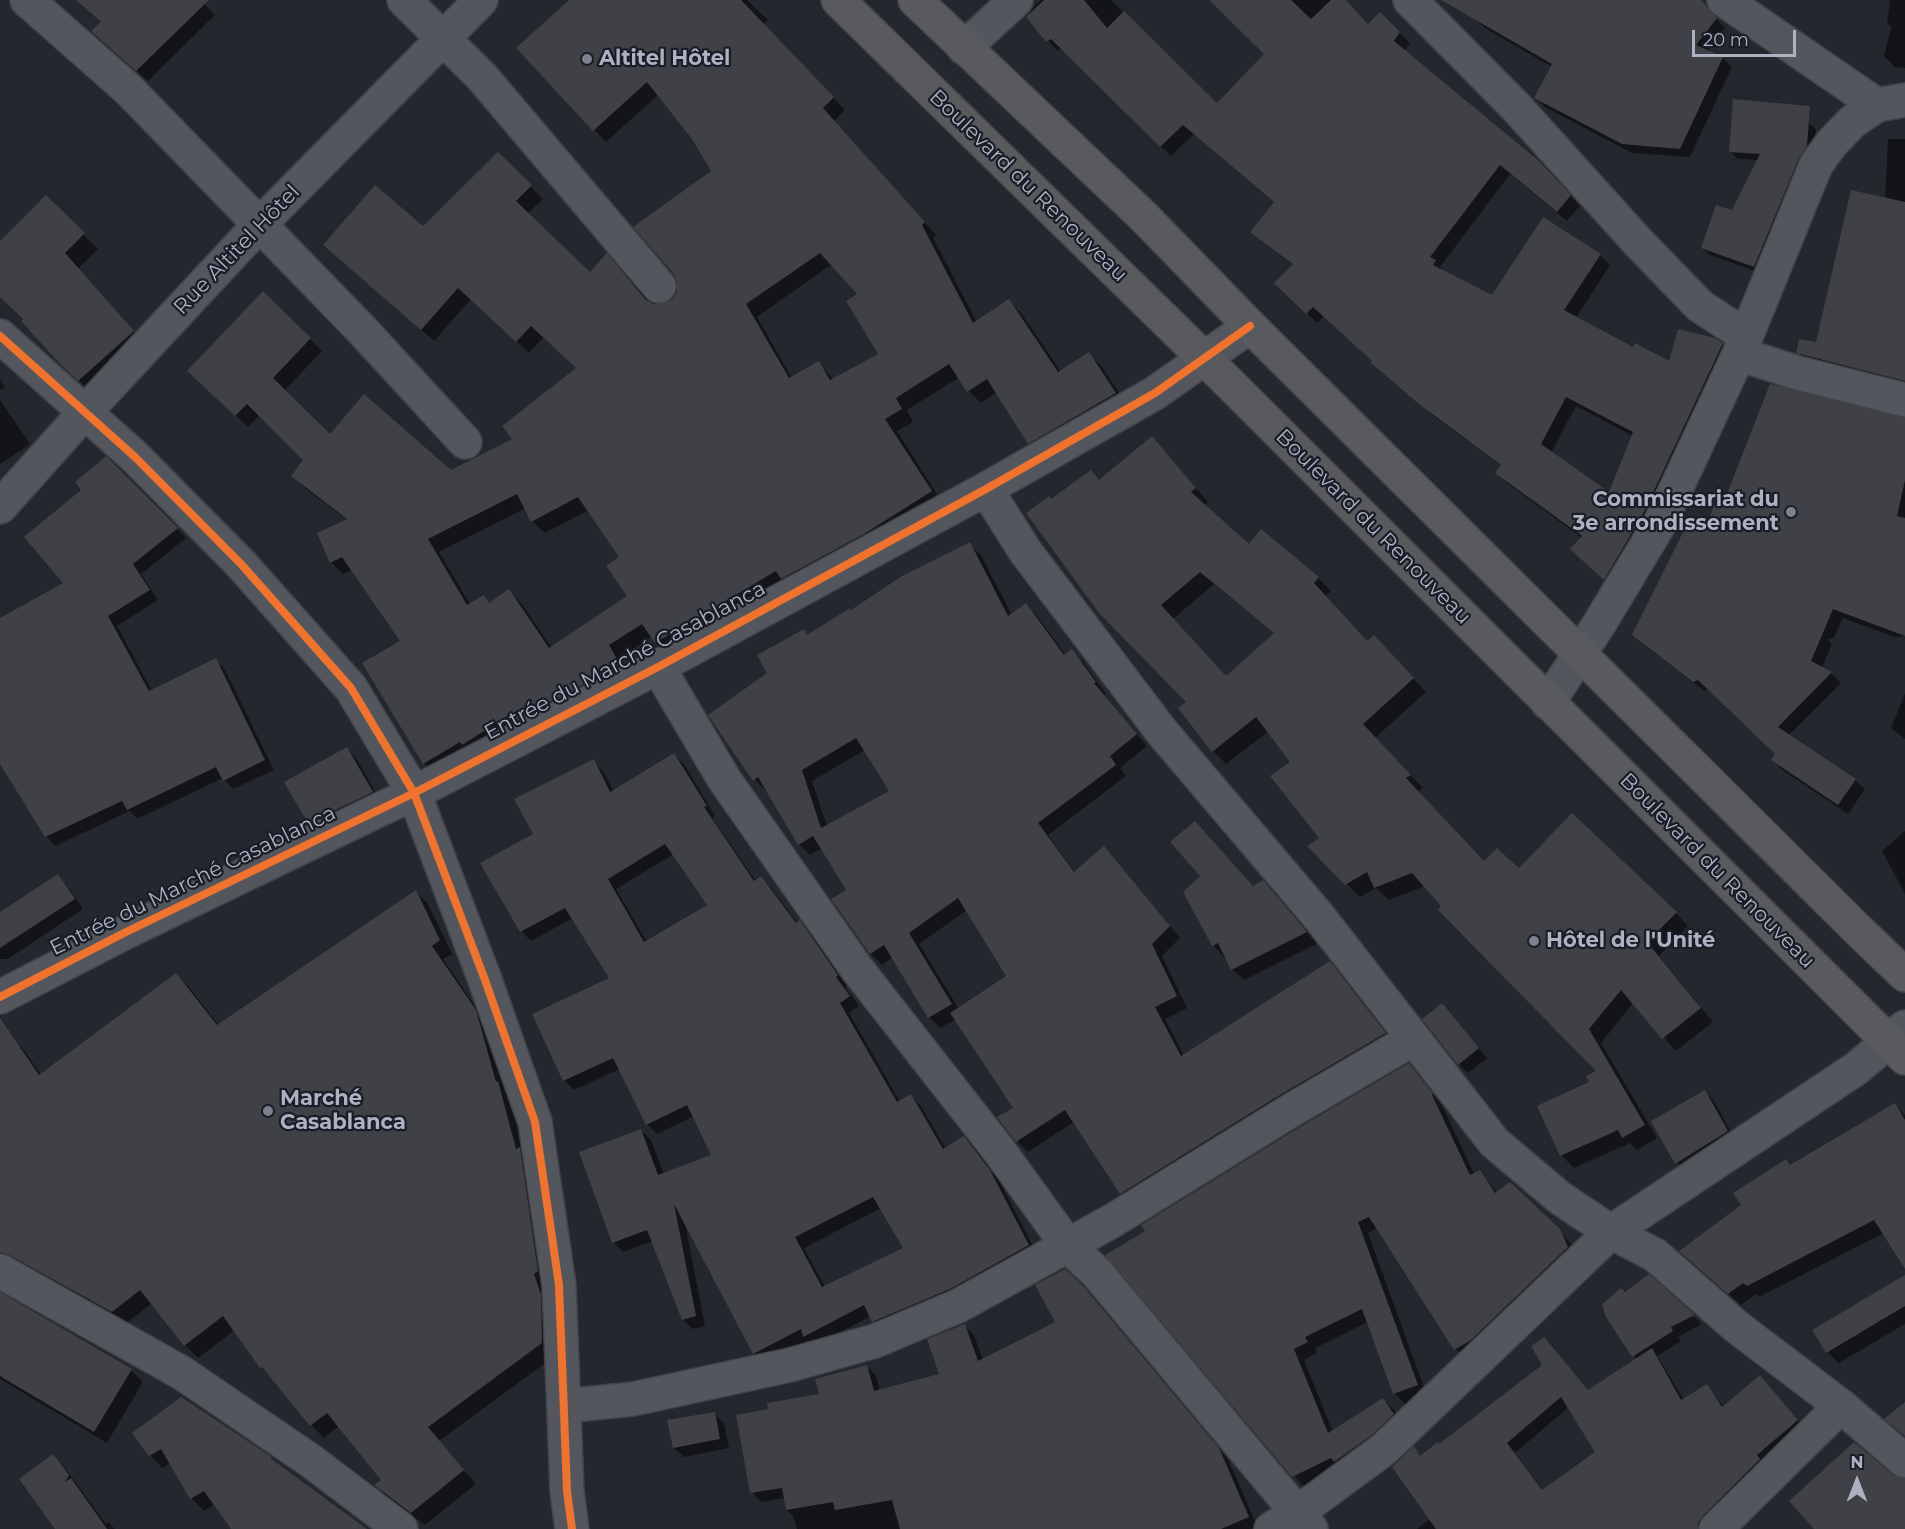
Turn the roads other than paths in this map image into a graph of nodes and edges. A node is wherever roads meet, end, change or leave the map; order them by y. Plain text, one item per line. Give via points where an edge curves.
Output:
1 (27, 0) edge
2 (404, 0) edge
3 (481, 0) edge
4 (838, 0) edge
5 (915, 0) edge
6 (1016, 0) edge
7 (1410, 0) edge
8 (1724, 0) edge
9 (444, 38) junction
10 (964, 48) junction
11 (1891, 103) edge
12 (260, 225) junction
13 (659, 286) dead end
14 (1250, 326) junction
15 (0, 336) edge
16 (1743, 345) junction
17 (1204, 358) junction
18 (1905, 400) edge
19 (85, 412) junction
20 (465, 442) dead end
21 (986, 489) junction
22 (0, 507) edge
23 (1580, 654) junction
24 (658, 668) junction
25 (1548, 703) junction
26 (414, 793) junction
27 (1905, 975) edge
28 (0, 997) edge
29 (1413, 1039) junction
30 (1900, 1042) edge
31 (1611, 1232) junction
32 (1068, 1246) junction
33 (0, 1270) edge
34 (565, 1406) junction
35 (1841, 1406) junction
36 (1905, 1461) edge
37 (1293, 1524) edge
38 (400, 1529) edge
39 (572, 1529) edge
40 (1716, 1529) edge

1 - 12 street via 128,89
2 - 9 street
3 - 9 street, Rue Altitel Hôtel
4 - 17 highway, Boulevard du Renouveau
5 - 10 highway
6 - 10 street
7 - 16 street via 1517,108 1637,241
8 - 11 street
9 - 12 street, Rue Altitel Hôtel
9 - 13 street via 482,77
10 - 14 highway via 1144,217
11 - 16 street via 1852,122 1816,165
12 - 19 street, Rue Altitel Hôtel
12 - 20 street
14 - 17 street, Entrée du Marché Casablanca
14 - 23 highway
15 - 19 street
16 - 18 street via 1798,373
16 - 23 street via 1660,524
17 - 21 street, Entrée du Marché Casablanca via 1155,393
17 - 25 highway, Boulevard du Renouveau
19 - 22 street, Rue Altitel Hôtel
19 - 26 street via 241,564 351,688
21 - 24 street, Entrée du Marché Casablanca
21 - 29 street via 1024,551 1162,732 1320,918
23 - 25 street
23 - 27 highway
24 - 26 street, Entrée du Marché Casablanca
24 - 32 street via 724,778 857,969 998,1149
25 - 30 highway, Boulevard du Renouveau
26 - 28 street, Entrée du Marché Casablanca
26 - 34 street via 535,1122 559,1285
29 - 31 street via 1494,1143 1560,1198
29 - 32 street
30 - 31 street
31 - 35 street via 1655,1255 1737,1327
31 - 37 street via 1384,1449
32 - 34 street via 958,1306 874,1341 790,1365 633,1399
32 - 37 street via 1097,1273
33 - 38 street via 182,1373 311,1461
34 - 39 street
35 - 36 street
35 - 40 street

